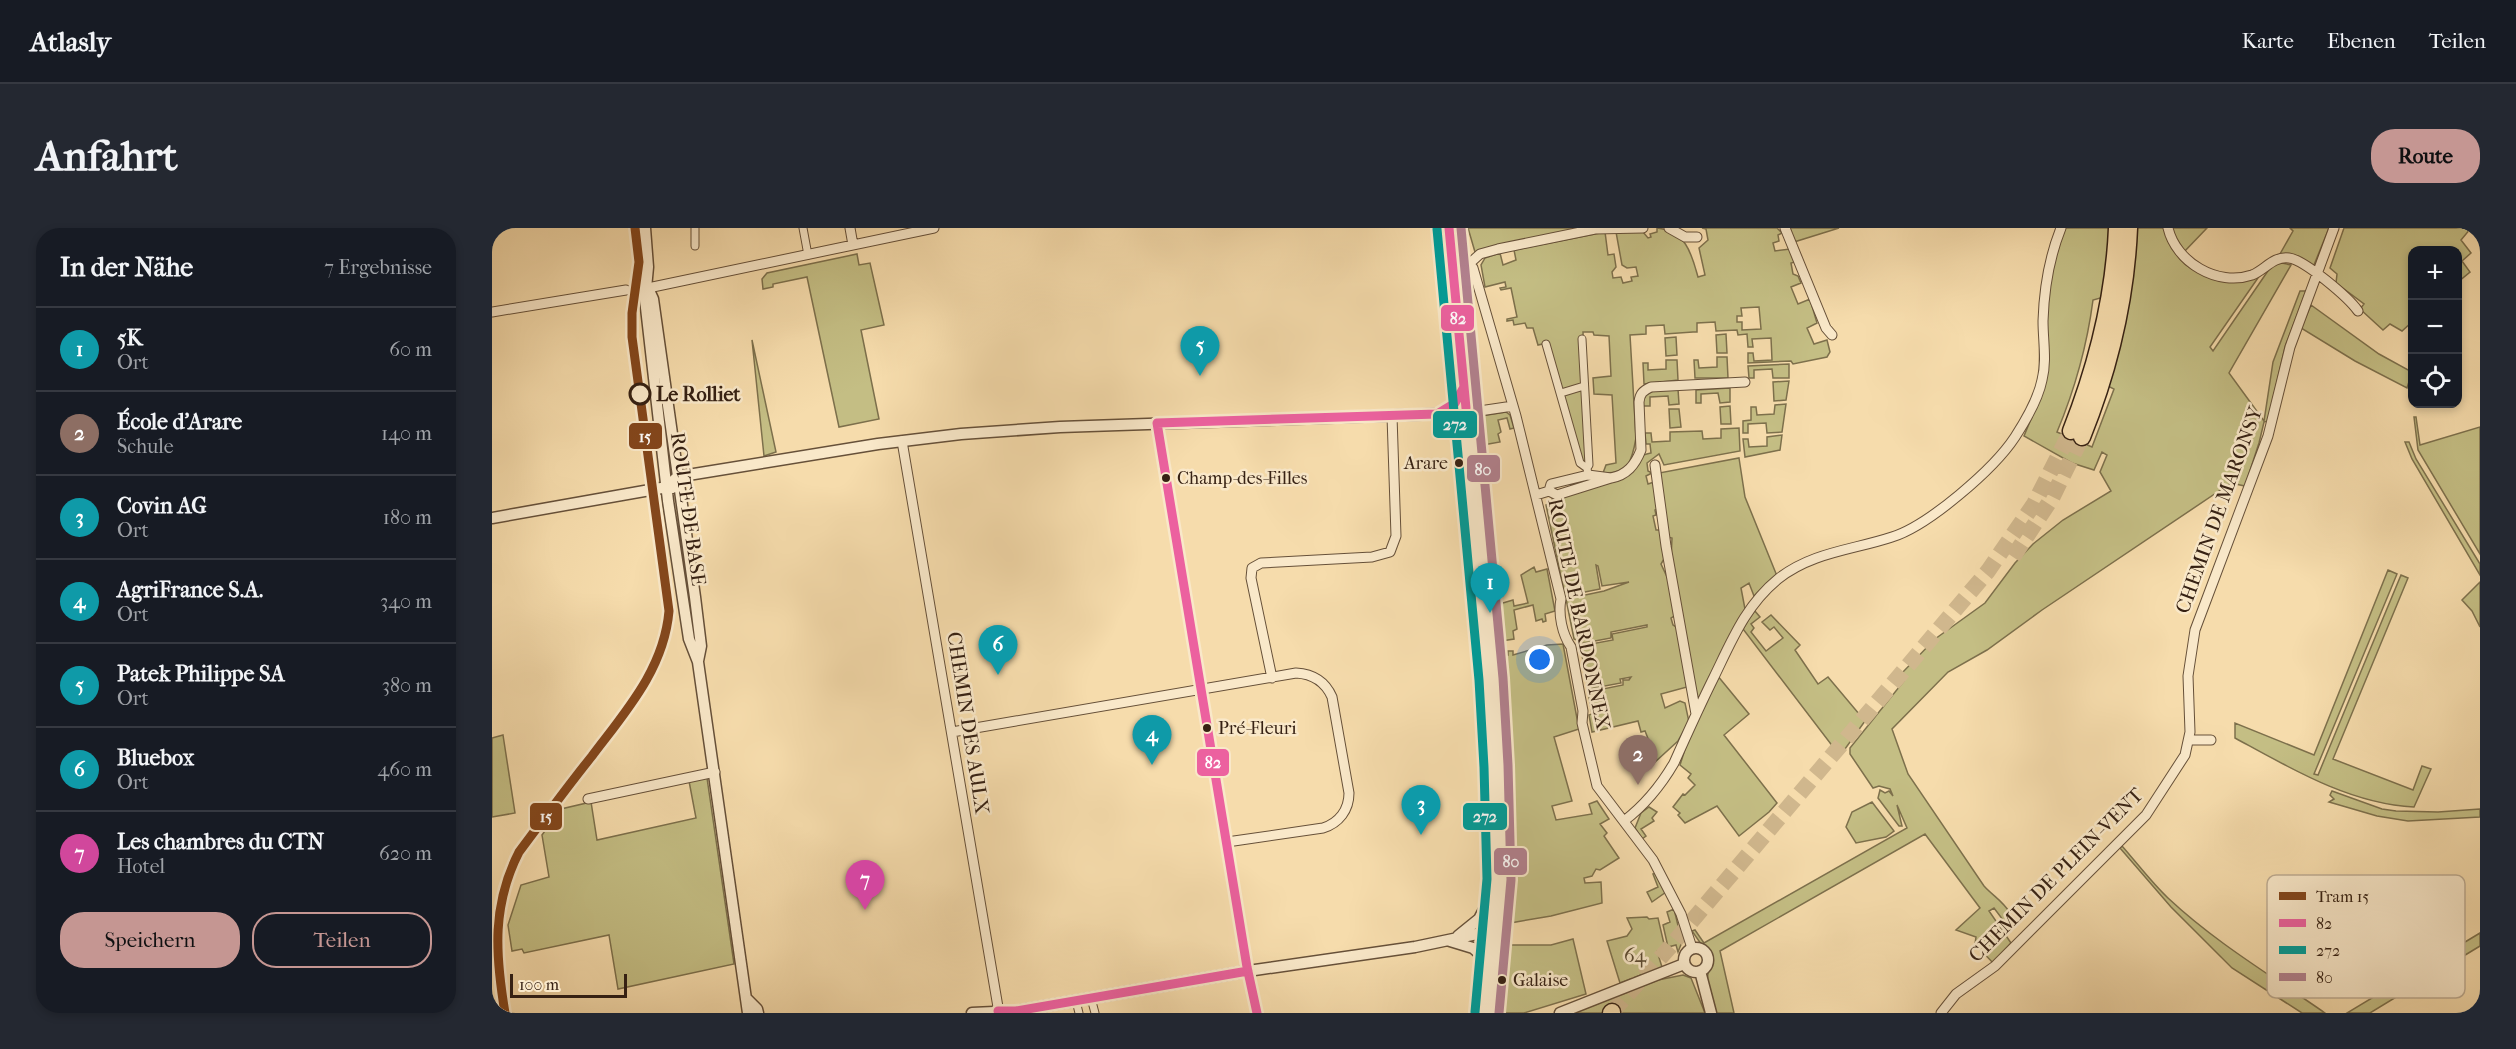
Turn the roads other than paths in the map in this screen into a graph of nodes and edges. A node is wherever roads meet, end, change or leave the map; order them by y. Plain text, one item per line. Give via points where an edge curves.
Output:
1 (645, 228) edge
2 (694, 228) edge
3 (803, 228) edge
4 (850, 228) edge
5 (934, 228) edge
6 (1449, 228) edge
7 (1643, 228) edge
8 (1669, 228) edge
9 (1785, 228) edge
10 (2061, 228) edge
11 (2117, 228) edge
12 (2129, 228) edge
13 (2168, 228) edge
14 (2334, 228) edge
15 (1697, 237) dead end
16 (695, 246) dead end
17 (853, 246) junction
18 (808, 255) junction
19 (1454, 258) junction
20 (1469, 264) junction
21 (2317, 274) junction
22 (648, 288) junction
23 (626, 290) dead end
24 (2358, 311) dead end
25 (492, 312) edge
26 (1832, 335) dead end
27 (1582, 339) dead end
28 (1546, 344) dead end
29 (1745, 382) dead end
30 (1584, 386) junction
31 (1464, 387) junction
32 (1561, 393) junction
33 (1512, 406) junction
34 (1466, 412) junction
35 (1437, 414) junction
36 (1392, 416) junction
37 (1157, 423) junction
38 (902, 441) junction
39 (1655, 465) dead end
40 (1587, 471) junction
41 (665, 473) junction
42 (677, 477) junction
43 (1611, 478) junction
44 (667, 487) junction
45 (1550, 488) junction
46 (680, 490) junction
47 (1536, 495) junction
48 (492, 518) edge
49 (698, 662) junction
50 (1272, 678) junction
51 (1202, 690) junction
52 (1696, 714) junction
53 (952, 732) junction
54 (2189, 740) junction
55 (2211, 740) dead end
56 (714, 772) junction
57 (588, 799) dead end
58 (1624, 821) junction
59 (1227, 842) junction
60 (1499, 879) junction
61 (1496, 930) junction
62 (1450, 940) junction
63 (1692, 948) junction
64 (1684, 964) junction
65 (1492, 965) junction
66 (1700, 971) junction
67 (1248, 972) junction
68 (747, 998) junction
69 (1091, 998) junction
70 (1076, 1001) junction
71 (998, 1012) edge
72 (748, 1013) edge
73 (758, 1013) edge
74 (972, 1013) edge
75 (1079, 1013) edge
76 (1095, 1013) edge
77 (1257, 1013) edge
78 (1487, 1013) edge
79 (1560, 1013) edge
80 (1711, 1013) edge
81 (1941, 1013) edge

1 - 22 street, ROUTE DE BASE
2 - 16 street
3 - 18 street
4 - 17 street
5 - 17 street
6 - 19 main road
7 - 20 street via 1595,229 1498,249 1480,254
8 - 15 street via 1685,237
9 - 26 street
10 - 52 street via 2044,296 2042,383 2006,449 1972,483 1917,525 1893,537 1816,557 1768,587 1736,630
11 - 12 highway via 2105,326 2077,434 2100,390 2116,330
13 - 21 street via 2174,245 2186,259 2217,275 2250,275 2284,258 2294,259
14 - 21 street, CHEMIN DE MARONSY
17 - 18 street
18 - 22 street
19 - 20 street
19 - 31 main road
20 - 33 street, ROUTE DE BARDONNEX
21 - 24 street
21 - 54 street, CHEMIN DE MARONSY via 2290,347 2268,436 2195,630 2188,676
22 - 41 street, ROUTE DE BASE via 646,305
22 - 42 street, ROUTE DE BASE via 653,299
23 - 25 street
27 - 30 street
28 - 32 street
29 - 43 street via 1651,387 1644,391 1639,402 1639,456 1625,473
30 - 32 street
30 - 40 street
31 - 34 main road
31 - 35 street via 1455,404
32 - 40 street via 1580,463
33 - 34 street
33 - 47 street, ROUTE DE BARDONNEX
34 - 35 street
34 - 60 main road via 1493,709
35 - 36 street
36 - 37 street
36 - 50 street via 1396,536 1390,552 1372,557 1261,562 1252,568
37 - 38 street
37 - 51 street
38 - 42 street
38 - 53 street, CHEMIN DES AULX
39 - 52 street
40 - 43 street
40 - 45 street
41 - 42 street
41 - 44 street, ROUTE DE BASE
42 - 44 street
42 - 46 street, ROUTE DE BASE
43 - 45 street via 1557,495
44 - 46 street
44 - 48 street
44 - 49 street, ROUTE DE BASE via 689,639
45 - 47 street
46 - 49 street, ROUTE DE BASE via 701,646
47 - 58 street, ROUTE DE BARDONNEX via 1561,599 1559,608 1593,771 1601,793
49 - 56 street, ROUTE DE BASE
50 - 51 street
50 - 59 street via 1306,674 1330,691 1348,804 1339,819 1328,826
51 - 53 street
51 - 59 street
52 - 58 street via 1662,782 1648,801
53 - 71 street, CHEMIN DES AULX
54 - 55 street
54 - 81 street, CHEMIN DE PLEIN-VENT via 2182,760 2146,815 1995,966 1951,999
56 - 57 street
56 - 68 street, ROUTE DE BASE
58 - 63 street, ROUTE DE BARDONNEX via 1653,860 1672,895
59 - 67 street
60 - 61 main road
60 - 62 street via 1479,920
61 - 62 street
61 - 65 main road
62 - 65 street via 1473,948
62 - 67 street
63 - 64 street via 1685,954
63 - 66 street, ROUTE DE BARDONNEX via 1701,949 1707,956 1706,966
64 - 66 street via 1690,970
64 - 79 street
65 - 78 main road
66 - 80 street, ROUTE DE BARDONNEX
67 - 69 street
67 - 77 street
68 - 72 street, ROUTE DE BASE
68 - 73 street, ROUTE DE BASE
69 - 70 street
69 - 76 street
70 - 71 street
70 - 75 street
71 - 74 street

